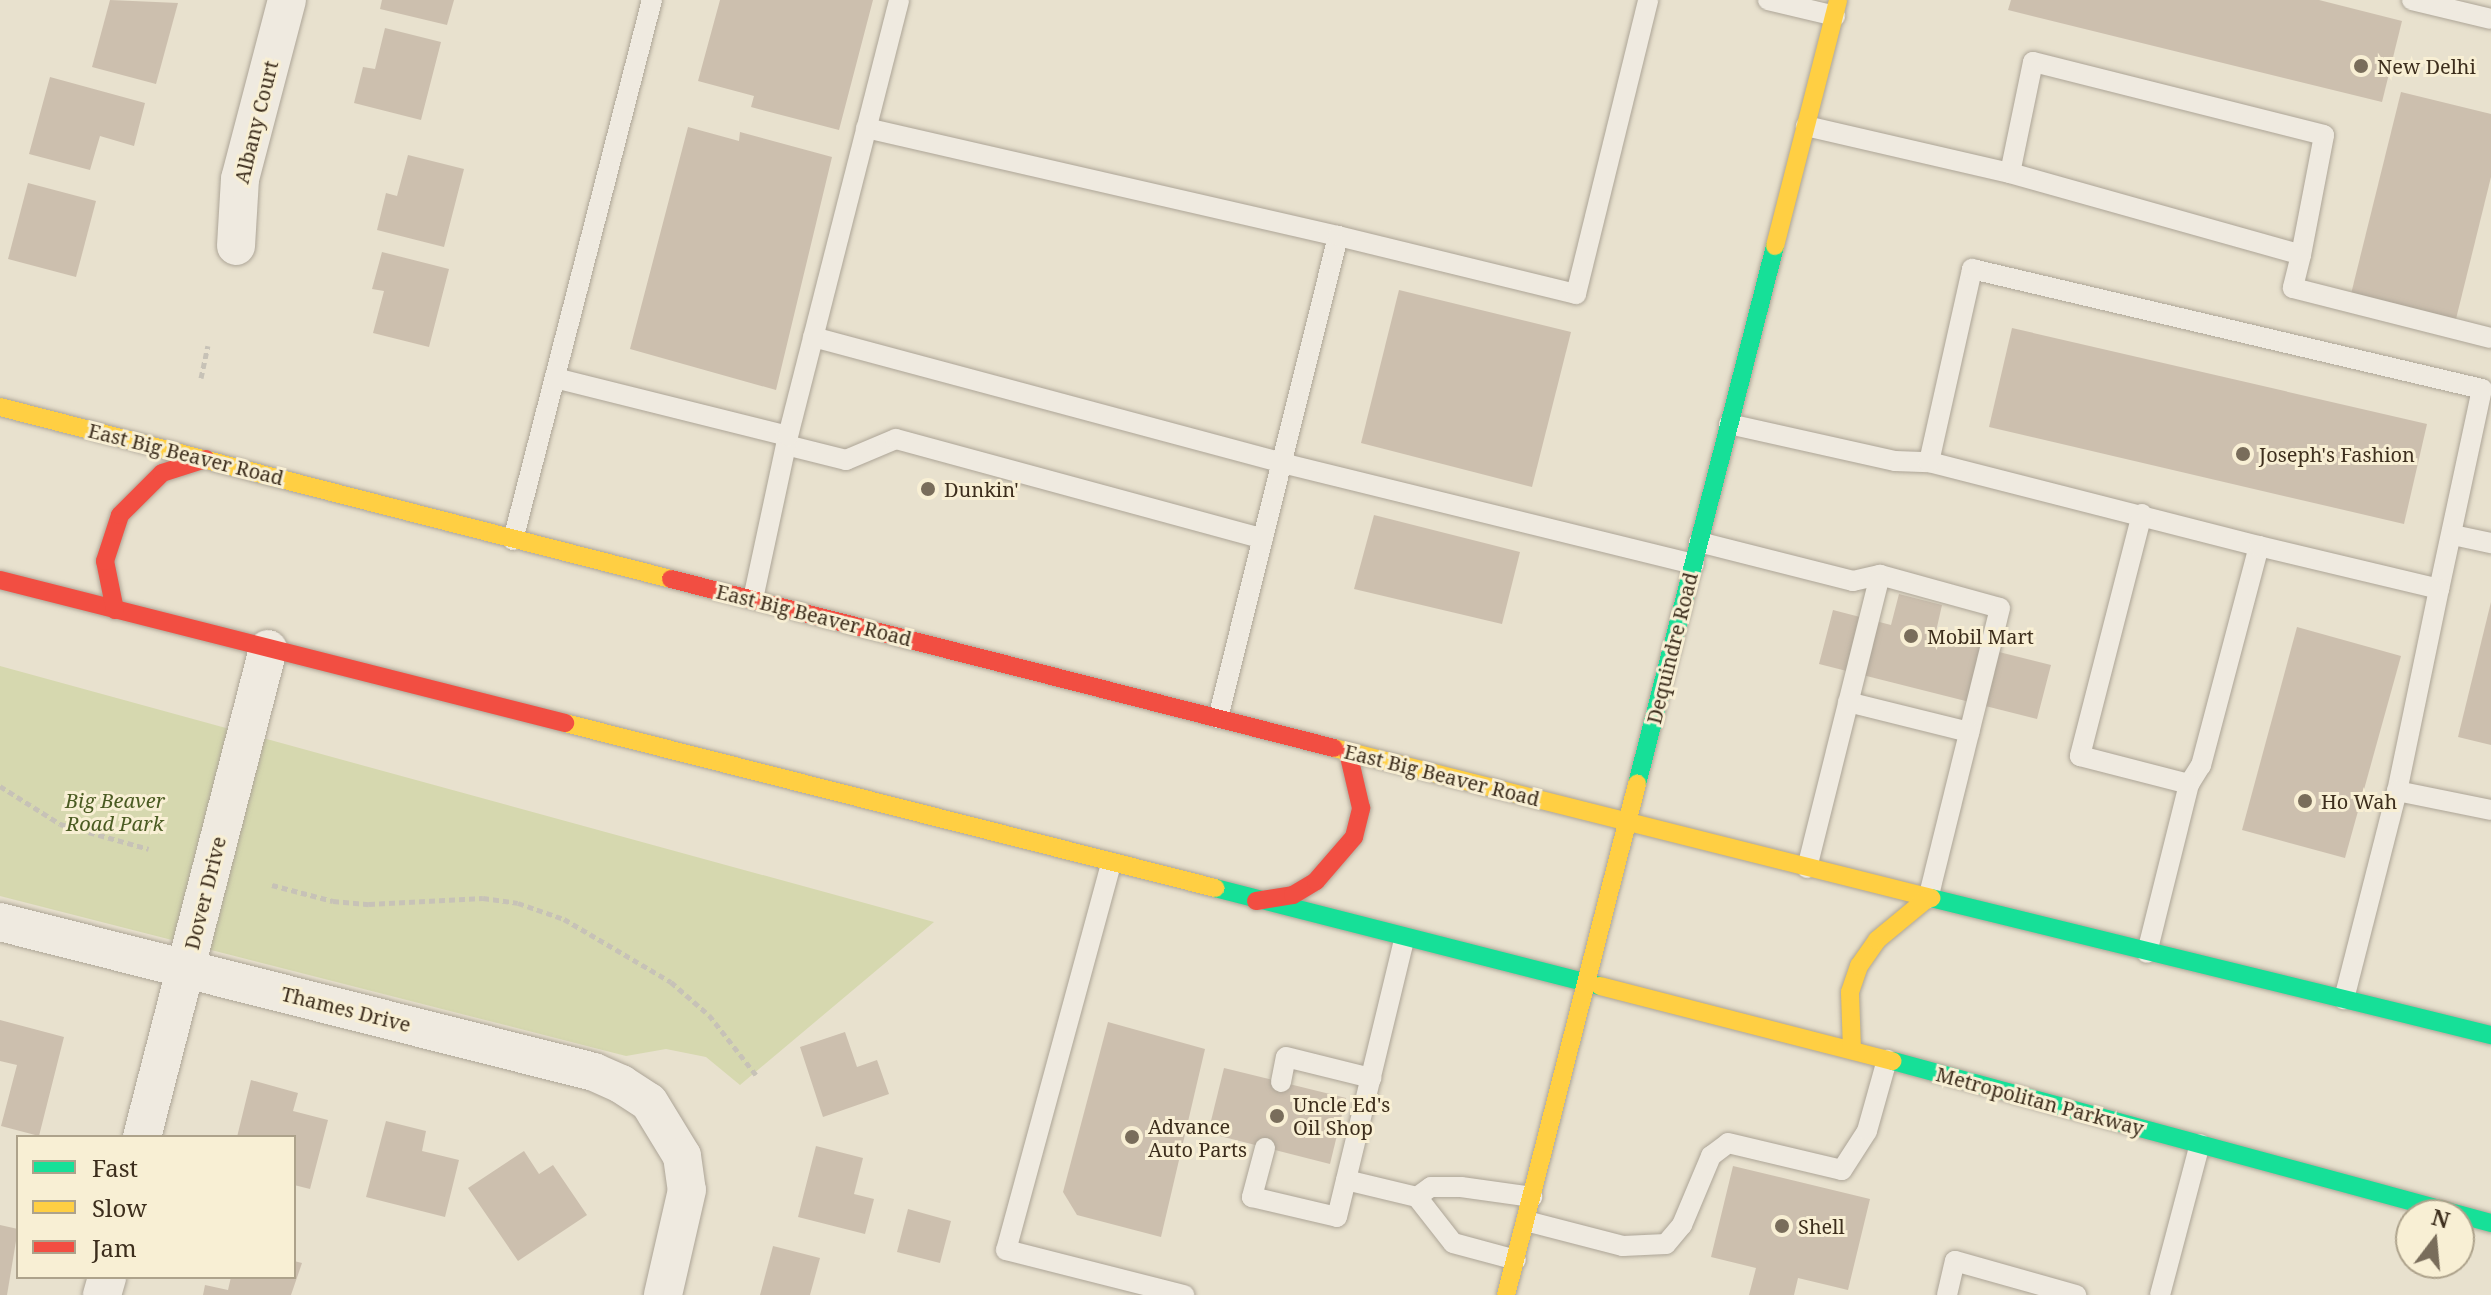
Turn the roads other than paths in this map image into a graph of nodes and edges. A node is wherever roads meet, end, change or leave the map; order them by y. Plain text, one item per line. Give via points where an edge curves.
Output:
1 (287, 0) edge
2 (652, 0) edge
3 (899, 0) edge
4 (1648, 0) edge
5 (1768, 0) edge
6 (2412, 0) edge
7 (1836, 8) edge
8 (2491, 19) edge
9 (1806, 126) junction
10 (866, 128) junction
11 (2010, 173) junction
12 (1338, 236) junction
13 (236, 246) dead end
14 (2301, 255) junction
15 (813, 337) junction
16 (2491, 338) edge
17 (555, 378) junction
18 (0, 407) edge
19 (1729, 424) junction
20 (787, 440) junction
21 (206, 459) junction
22 (1929, 462) junction
23 (1282, 463) junction
24 (2142, 514) junction
25 (2453, 535) junction
26 (1263, 539) junction
27 (513, 540) junction
28 (1699, 542) junction
29 (2491, 543) edge
30 (2259, 546) junction
31 (1694, 564) junction
32 (1880, 575) junction
33 (0, 580) edge
34 (2439, 589) junction
35 (753, 599) junction
36 (115, 610) junction
37 (268, 649) junction
38 (1848, 702) junction
39 (1218, 718) junction
40 (1969, 732) junction
41 (1348, 752) junction
42 (2189, 784) junction
43 (2397, 791) junction
44 (2491, 810) edge
45 (1627, 822) junction
46 (1111, 864) junction
47 (1807, 868) junction
48 (1928, 898) junction
49 (1253, 902) junction
50 (0, 922) edge
51 (1404, 940) junction
52 (2147, 953) junction
53 (185, 968) junction
54 (1588, 986) junction
55 (2344, 999) junction
56 (2491, 1035) edge
57 (1852, 1050) junction
58 (1887, 1060) junction
59 (1371, 1078) junction
60 (1281, 1082) dead end
61 (143, 1135) edge
62 (2200, 1144) junction
63 (1265, 1148) dead end
64 (1346, 1180) junction
65 (1417, 1197) junction
66 (1532, 1197) junction
67 (1526, 1221) junction
68 (2491, 1223) edge
69 (1516, 1260) junction
70 (663, 1295) edge
71 (1184, 1295) edge
72 (1506, 1295) edge
73 (1947, 1295) edge
74 (2076, 1295) edge
75 (2160, 1295) edge

1 - 13 street, Albany Court via 240,179
2 - 17 lane
3 - 10 lane
4 - 12 lane via 1576,294
5 - 7 lane
6 - 8 lane
7 - 9 main road, Dequindre Road
9 - 11 lane
9 - 19 main road, Dequindre Road
10 - 12 lane
10 - 15 lane
11 - 14 lane
11 - 14 lane via 2033,62 2324,135
12 - 23 lane
14 - 16 lane via 2293,288
15 - 20 lane
15 - 23 lane
17 - 20 lane
17 - 27 lane
18 - 21 main road, East Big Beaver Road
19 - 22 lane via 1895,461
19 - 28 main road, Dequindre Road
20 - 26 lane via 846,460 896,439
20 - 35 lane
21 - 27 main road, East Big Beaver Road
21 - 36 main road via 162,473 120,515 105,561
22 - 24 lane
22 - 25 lane via 1972,269 2482,389
23 - 26 lane
23 - 31 lane
24 - 30 lane
24 - 42 lane via 2080,756
25 - 29 lane
25 - 34 lane
26 - 39 lane
27 - 35 main road, East Big Beaver Road
28 - 31 main road, Dequindre Road
28 - 32 lane via 1853,581
30 - 34 lane
30 - 42 lane via 2201,765
31 - 45 main road, Dequindre Road
32 - 38 lane
32 - 40 lane via 2000,608
33 - 36 main road
34 - 43 lane
35 - 39 main road, East Big Beaver Road
36 - 37 main road
37 - 46 main road
37 - 53 street, Dover Drive
38 - 40 lane
38 - 47 lane
39 - 41 main road, East Big Beaver Road
40 - 48 lane
41 - 45 main road, East Big Beaver Road
41 - 49 main road via 1361,808 1354,837 1316,881 1293,895
42 - 52 lane
43 - 44 lane
43 - 55 lane
45 - 47 main road
45 - 54 main road, Dequindre Road
46 - 49 main road
46 - 71 lane via 1006,1250
47 - 48 main road
48 - 52 main road
48 - 57 main road via 1877,940 1859,966 1850,992
49 - 51 main road
50 - 53 street, Thames Drive
51 - 54 main road
51 - 59 lane
52 - 55 main road
53 - 61 street, Dover Drive
53 - 70 street, Thames Drive via 594,1072 649,1102 673,1133 687,1190
54 - 57 main road, Metropolitan Parkway
54 - 66 main road, Dequindre Road
55 - 56 main road
57 - 58 main road, Metropolitan Parkway
58 - 62 main road, Metropolitan Parkway
58 - 67 lane via 1867,1131 1842,1170 1728,1143 1711,1156 1682,1225 1666,1244 1623,1246
59 - 60 lane via 1286,1057
59 - 64 lane
62 - 68 main road, Metropolitan Parkway
62 - 75 lane
63 - 64 lane via 1252,1197 1337,1217
64 - 65 lane
65 - 66 lane via 1431,1187 1461,1187
65 - 69 lane via 1453,1243
66 - 67 main road, Dequindre Road
67 - 69 main road, Dequindre Road
69 - 72 main road, Dequindre Road
73 - 74 lane via 1955,1261

